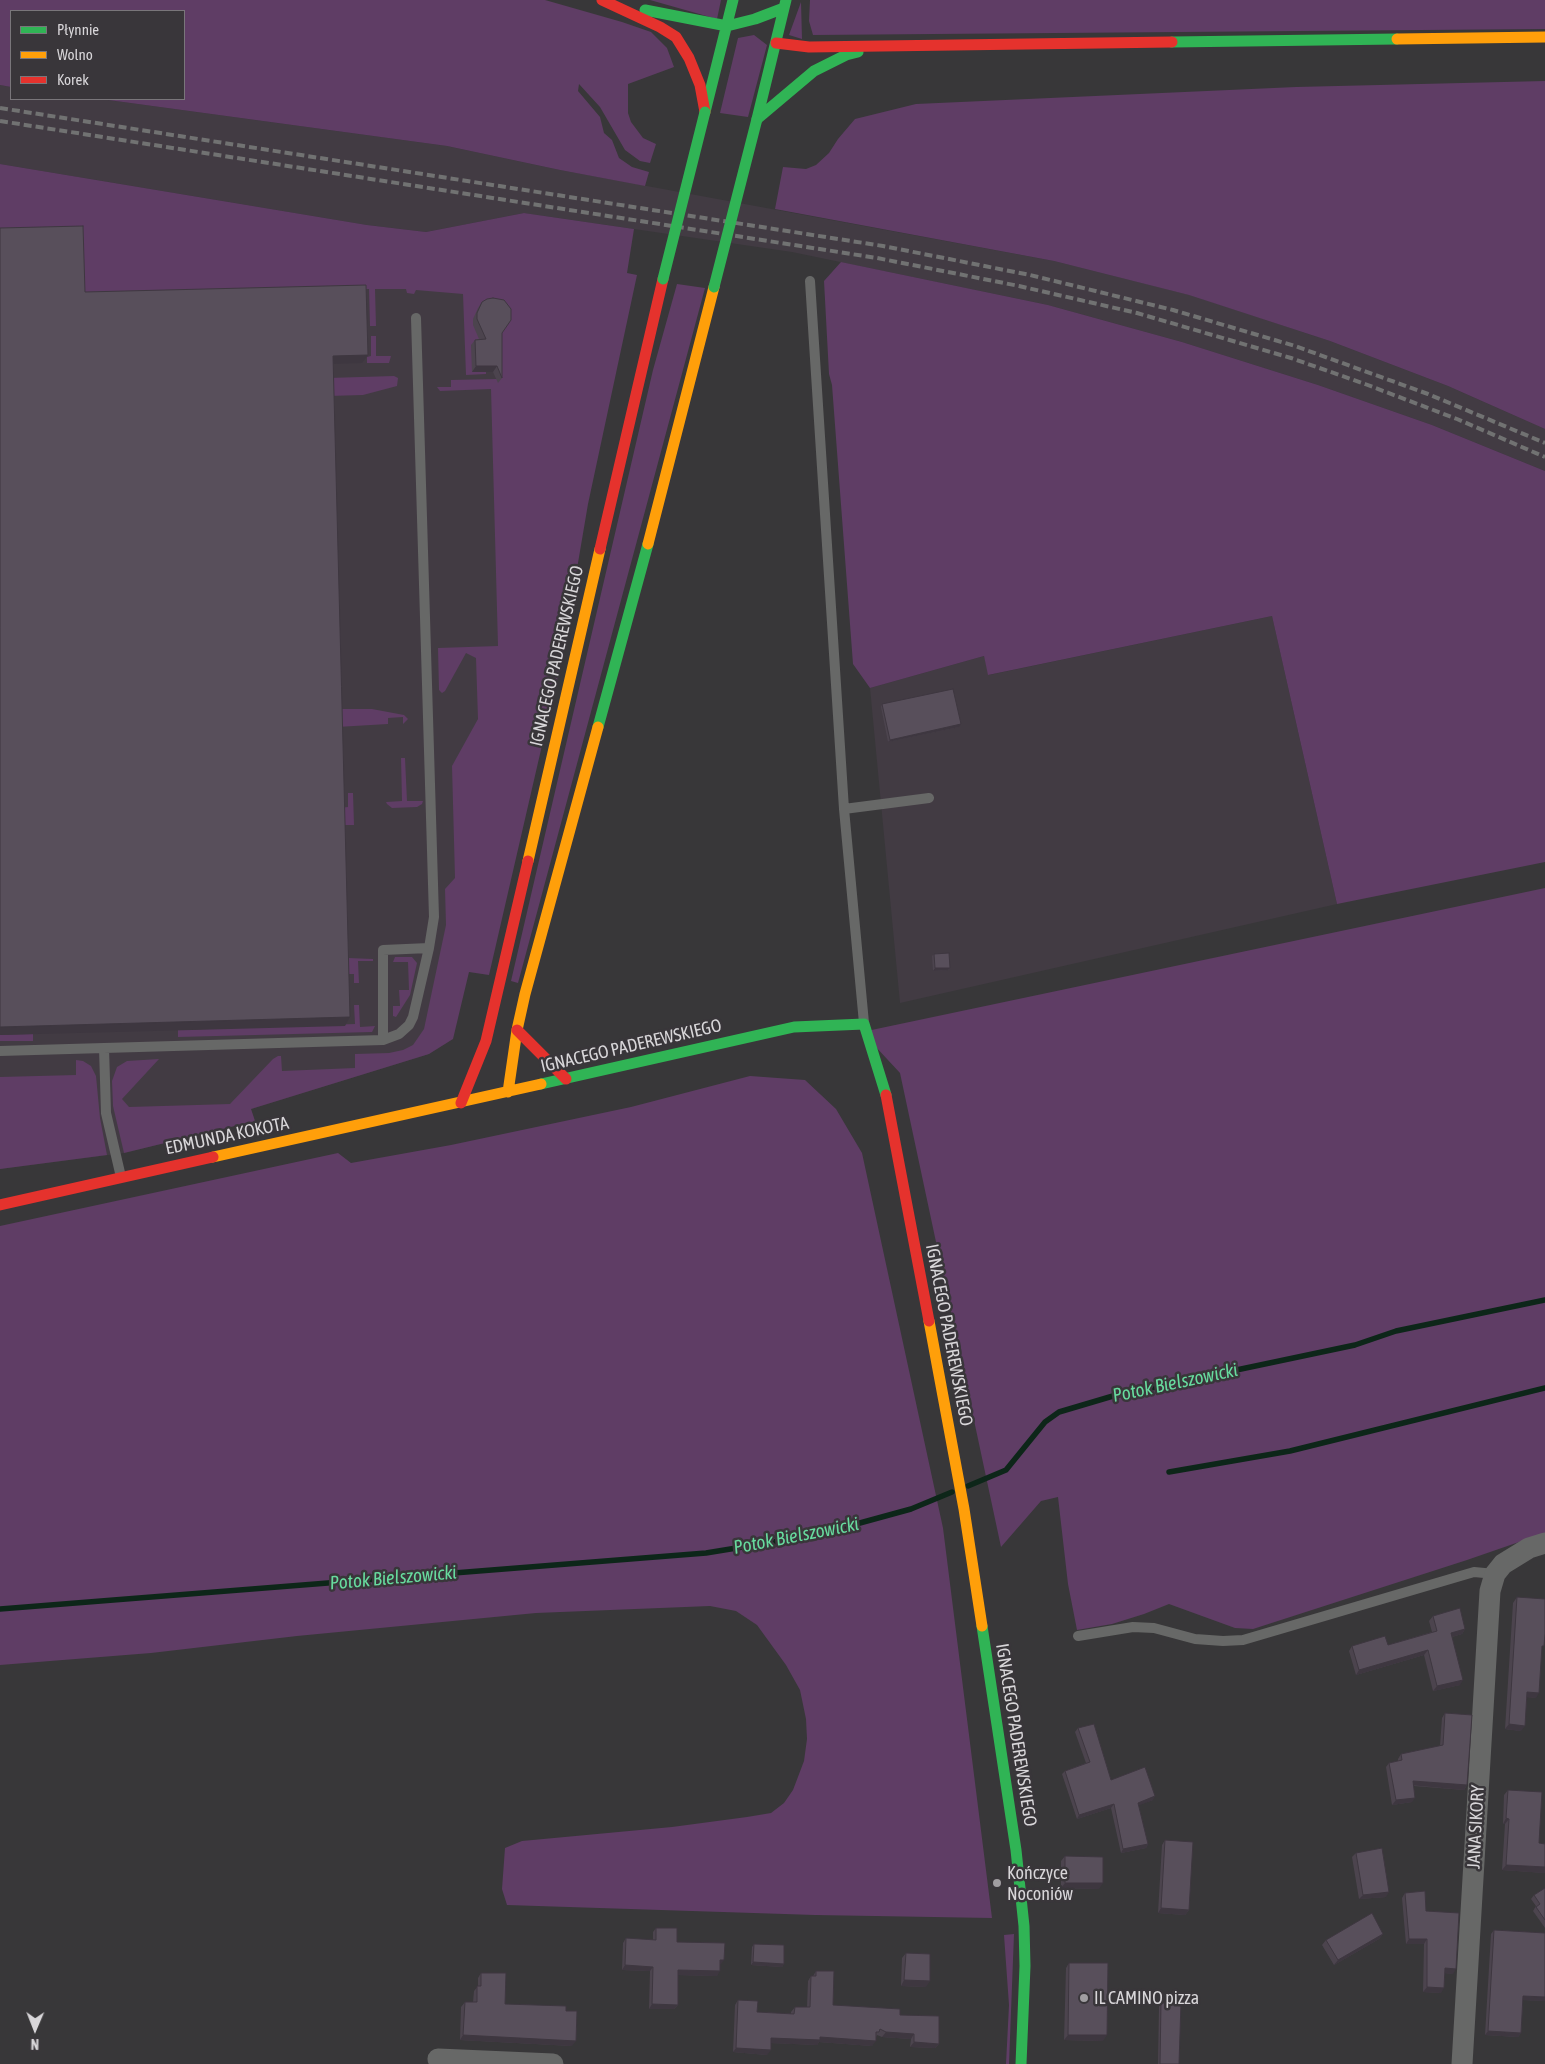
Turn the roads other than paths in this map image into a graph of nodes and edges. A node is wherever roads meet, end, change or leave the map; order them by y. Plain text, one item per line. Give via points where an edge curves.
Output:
1 (602, 0) edge
2 (733, 0) edge
3 (738, 0) edge
4 (785, 4) edge
5 (755, 19) junction
6 (727, 26) junction
7 (1545, 37) edge
8 (776, 42) junction
9 (889, 45) junction
10 (705, 112) junction
11 (756, 119) junction
12 (810, 281) dead end
13 (416, 318) dead end
14 (930, 798) dead end
15 (844, 809) junction
16 (429, 948) junction
17 (864, 1024) junction
18 (517, 1030) junction
19 (383, 1040) junction
20 (486, 1041) junction
21 (104, 1048) junction
22 (0, 1051) edge
23 (494, 1058) dead end
24 (501, 1075) dead end
25 (566, 1079) junction
26 (508, 1092) junction
27 (461, 1103) junction
28 (122, 1177) junction
29 (0, 1204) edge
30 (1545, 1543) edge
31 (1492, 1582) junction
32 (1078, 1636) dead end
33 (438, 2059) dead end
34 (554, 2064) edge
35 (1021, 2064) edge
36 (1462, 2064) edge

1 - 6 main road
1 - 10 main road via 676,38 690,58
2 - 6 main road, IGNACEGO PADEREWSKIEGO
3 - 5 main road
4 - 5 main road
4 - 8 main road
5 - 6 main road
5 - 8 main road
6 - 10 main road, IGNACEGO PADEREWSKIEGO
7 - 9 main road
8 - 9 main road via 808,47
8 - 11 main road
9 - 11 main road via 846,55 814,71
10 - 20 main road, IGNACEGO PADEREWSKIEGO, bridge via 662,279
11 - 18 main road, bridge via 647,547
12 - 15 lane
13 - 16 lane via 434,917
14 - 15 lane
15 - 17 lane
16 - 19 lane via 413,1017 399,1034
16 - 19 lane via 383,950
17 - 25 main road, IGNACEGO PADEREWSKIEGO via 794,1027
17 - 35 main road, IGNACEGO PADEREWSKIEGO via 886,1095 964,1509 1023,1901 1025,1966
18 - 25 main road
18 - 26 main road
19 - 21 lane
20 - 23 main road
20 - 27 main road, IGNACEGO PADEREWSKIEGO
21 - 22 lane
21 - 28 lane via 106,1113
24 - 26 main road
25 - 26 main road, IGNACEGO PADEREWSKIEGO
26 - 27 main road, IGNACEGO PADEREWSKIEGO
27 - 28 main road, EDMUNDA KOKOTA
28 - 29 main road, EDMUNDA KOKOTA
30 - 31 street via 1529,1548 1503,1564
31 - 32 lane via 1474,1572 1243,1640 1195,1639 1154,1628
31 - 36 street, JANA SIKORY
33 - 34 street

